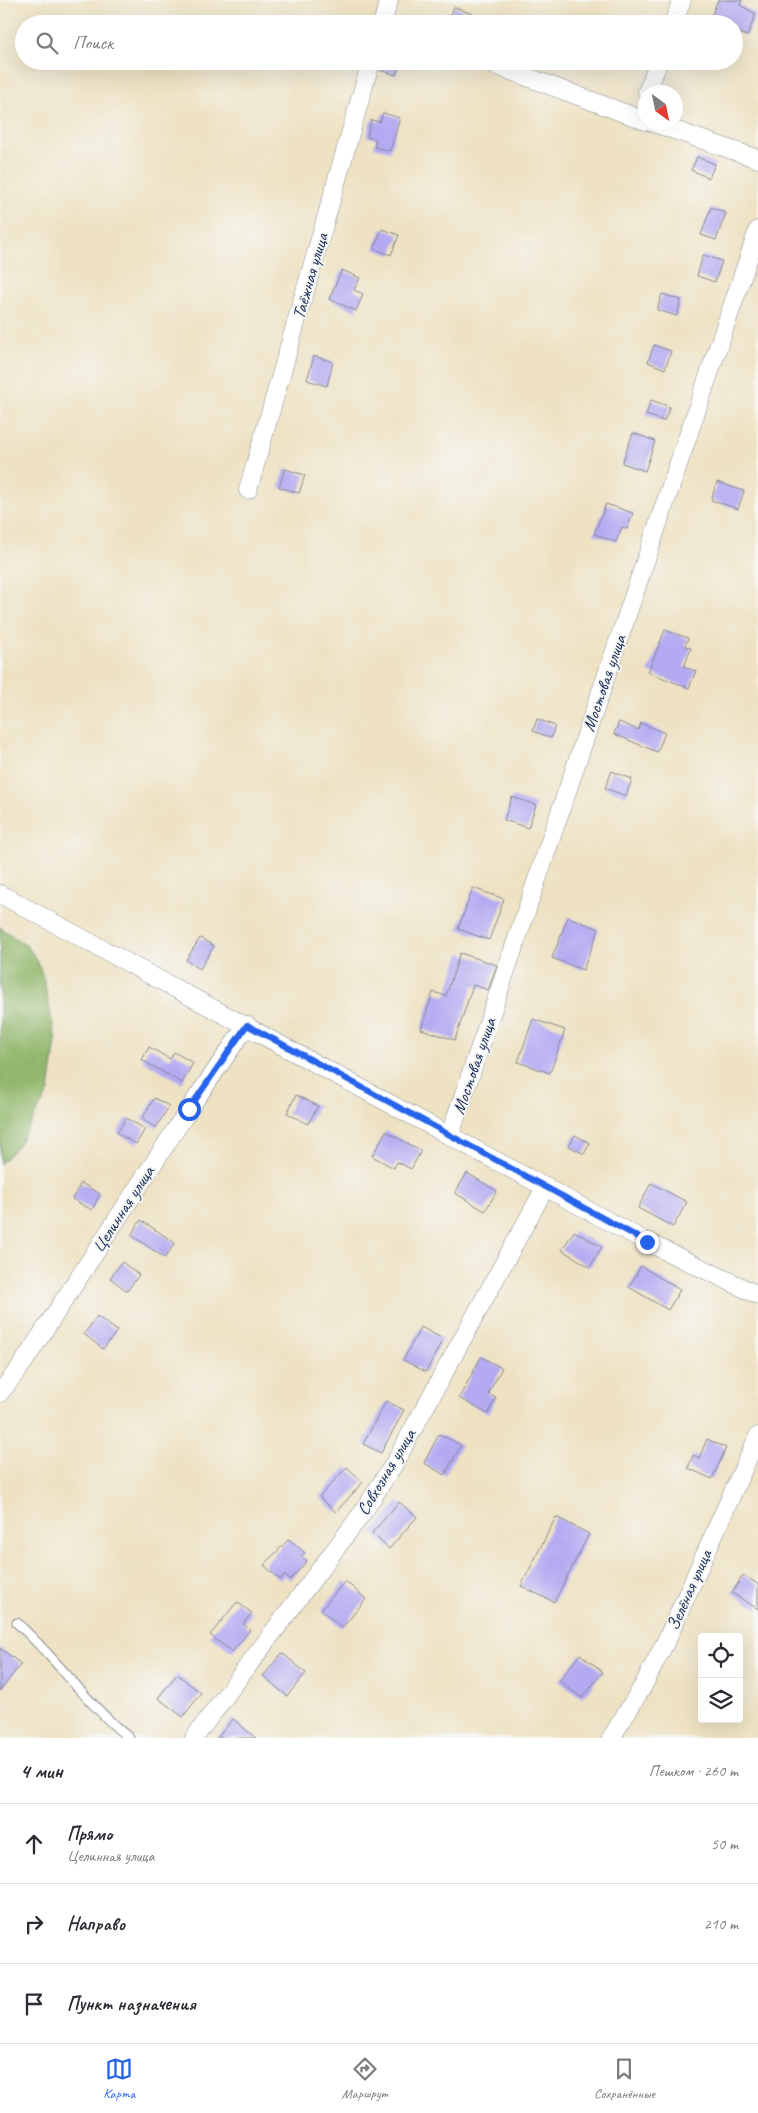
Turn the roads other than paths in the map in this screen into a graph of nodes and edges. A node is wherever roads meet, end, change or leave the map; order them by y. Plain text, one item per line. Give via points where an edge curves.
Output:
1 (389, 0) edge
2 (682, 0) edge
3 (385, 15) edge
4 (676, 15) edge
5 (368, 70) edge
6 (509, 70) edge
7 (656, 70) edge
8 (650, 85) edge
9 (638, 117) edge
10 (674, 130) edge
11 (758, 159) edge
12 (758, 230) edge
13 (248, 490) dead end
14 (0, 894) edge
15 (247, 1025) junction
16 (450, 1135) junction
17 (546, 1186) junction
18 (758, 1295) edge
19 (0, 1393) edge
20 (758, 1436) edge
21 (18, 1623) dead end
22 (129, 1738) edge
23 (194, 1738) edge
24 (611, 1738) edge

1 - 3 street
2 - 4 street
5 - 13 street, Таёжная улица
6 - 9 street
7 - 8 street
10 - 11 street
12 - 16 street, Мостовая улица
14 - 15 street
15 - 16 street
15 - 19 street, Целинная улица
16 - 17 street
17 - 18 street via 647,1242
17 - 23 street, Совхозная улица via 384,1480
20 - 24 street, Зелёная улица via 668,1637
21 - 22 lane via 43,1646 104,1717

